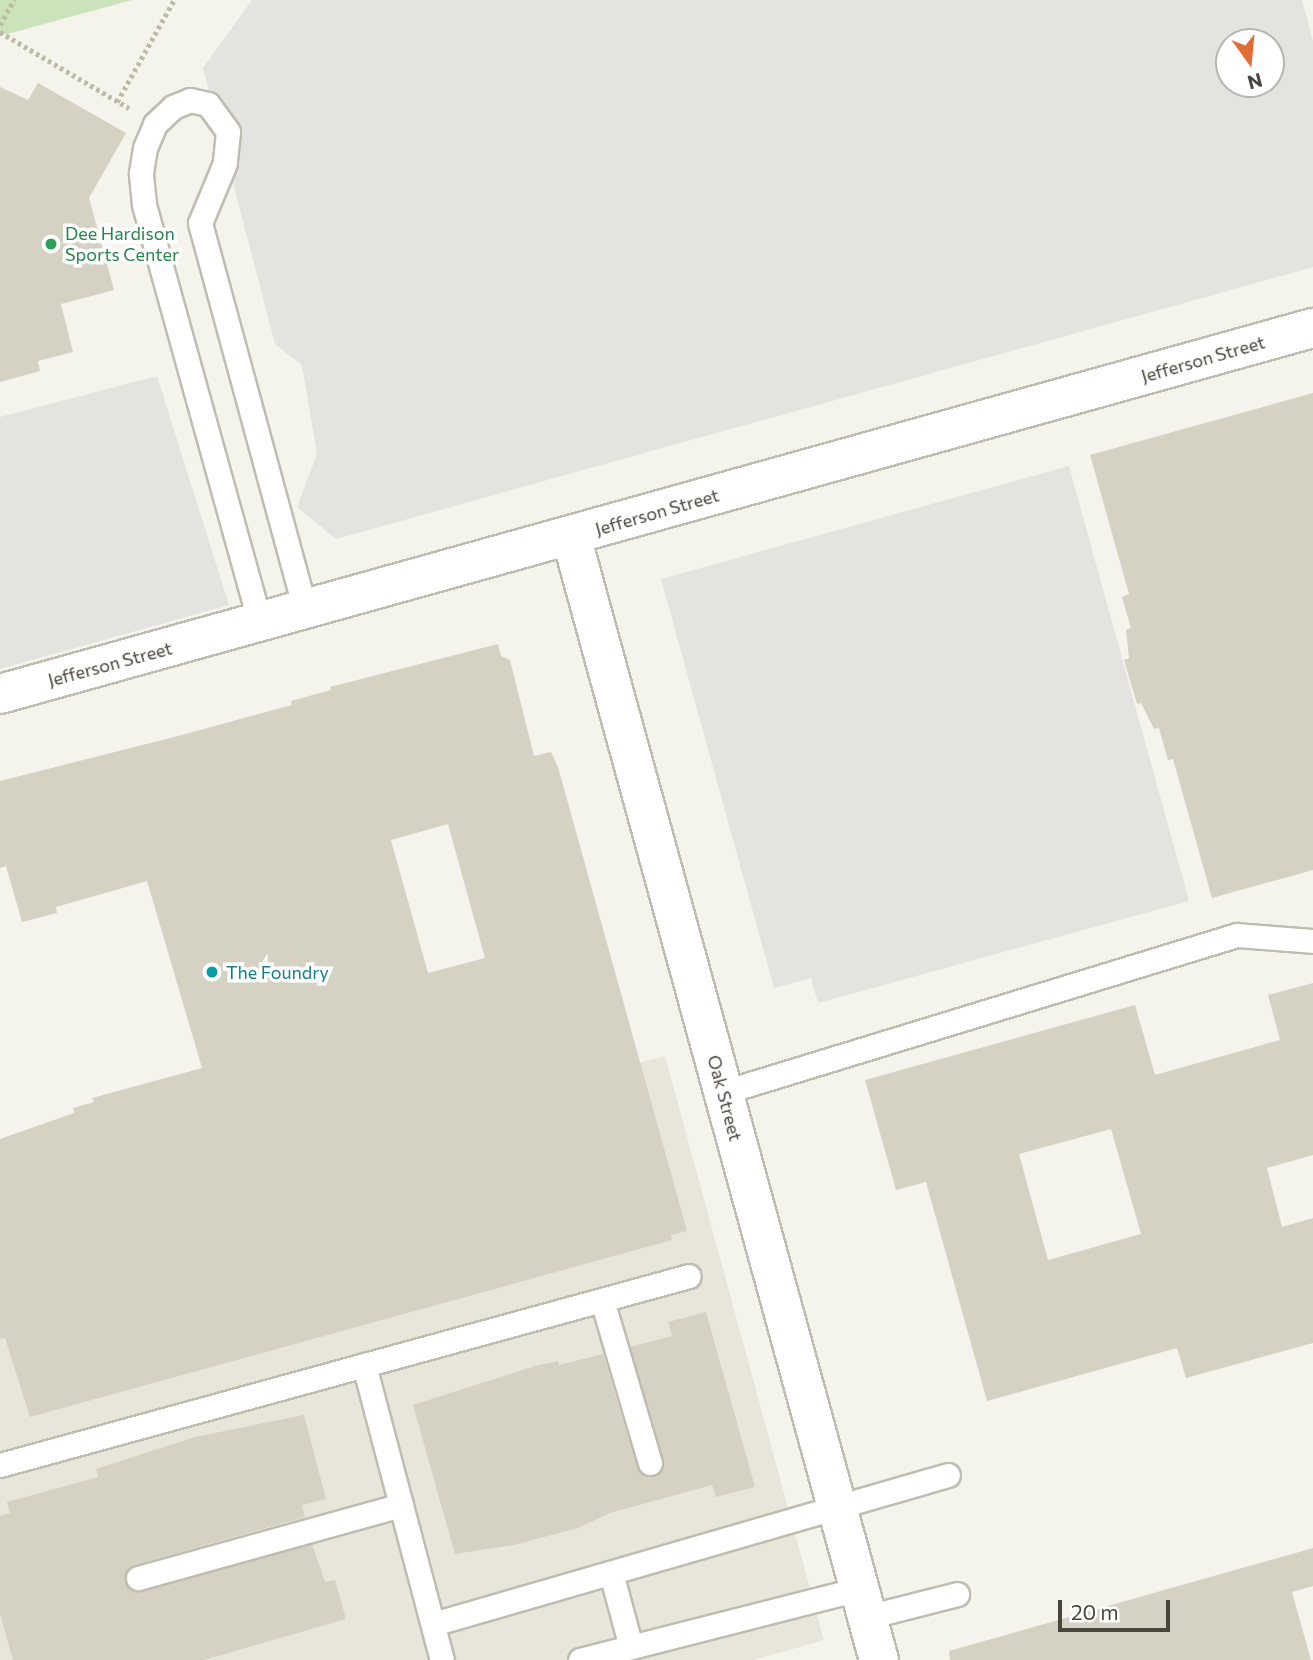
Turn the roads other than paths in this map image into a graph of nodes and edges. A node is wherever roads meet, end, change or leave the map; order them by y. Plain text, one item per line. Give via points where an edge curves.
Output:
1 (1313, 328) edge
2 (571, 536) junction
3 (306, 612) junction
4 (260, 623) junction
5 (0, 694) edge
6 (1313, 941) edge
7 (724, 1093) junction
8 (689, 1276) dead end
9 (602, 1300) junction
10 (364, 1365) junction
11 (650, 1463) dead end
12 (0, 1465) edge
13 (948, 1475) dead end
14 (401, 1506) junction
15 (837, 1507) junction
16 (611, 1573) junction
17 (138, 1578) dead end
18 (957, 1594) dead end
19 (863, 1603) junction
20 (433, 1624) junction
21 (631, 1647) junction
22 (442, 1660) edge
23 (580, 1660) edge
24 (879, 1660) edge

1 - 2 street, Jefferson Street
2 - 3 street, Jefferson Street
2 - 7 street, Oak Street
3 - 4 street, Jefferson Street
3 - 4 lane via 200,223 225,163 228,132 208,104 190,100 173,107 155,124 141,173 144,204
4 - 5 street, Jefferson Street
6 - 7 lane via 1237,935
7 - 15 street, Oak Street
8 - 9 lane
9 - 10 lane
9 - 11 lane
10 - 12 lane
10 - 14 lane
13 - 15 lane
14 - 17 lane
14 - 20 lane
15 - 16 lane
15 - 19 street, Oak Street
16 - 20 lane
16 - 21 lane
18 - 19 lane
19 - 21 lane
19 - 24 street, Oak Street
20 - 22 lane
21 - 23 lane

